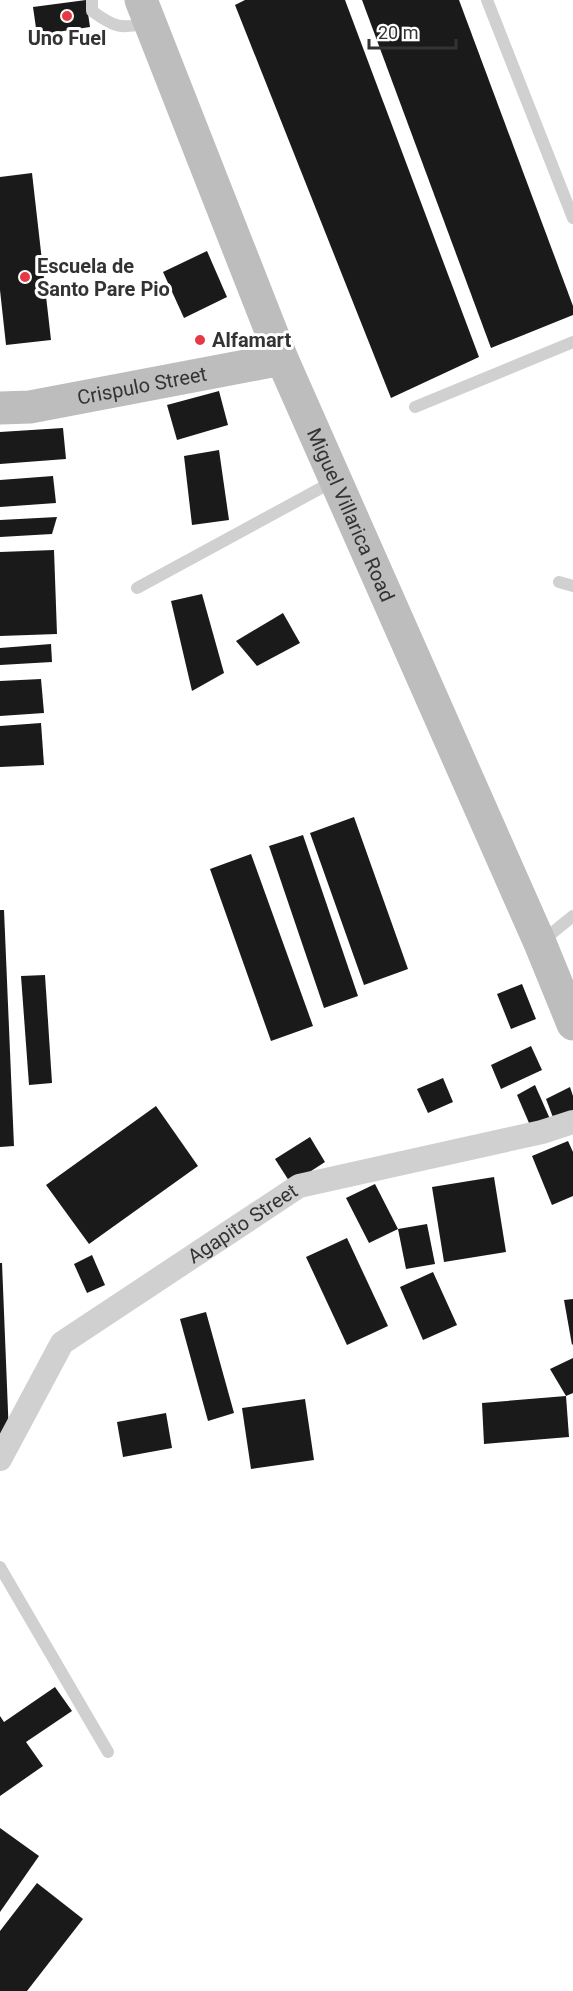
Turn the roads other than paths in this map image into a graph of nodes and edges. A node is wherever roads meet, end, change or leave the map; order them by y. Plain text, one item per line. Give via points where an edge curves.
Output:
1 (92, 0) edge
2 (487, 0) edge
3 (146, 12) edge
4 (573, 219) edge
5 (573, 342) edge
6 (282, 359) junction
7 (415, 407) dead end
8 (0, 408) edge
9 (335, 481) junction
10 (559, 582) dead end
11 (573, 586) edge
12 (137, 588) dead end
13 (573, 916) edge
14 (540, 943) junction
15 (570, 1007) edge
16 (573, 1122) edge
17 (0, 1459) edge
18 (0, 1568) edge
19 (108, 1752) dead end

1 - 3 lane via 92,11 111,25 126,28
2 - 4 lane
3 - 6 main road, Miguel Villarica Road
5 - 7 lane
6 - 8 main road, Crispulo Street via 30,407
6 - 9 main road, Miguel Villarica Road
9 - 12 lane
9 - 14 main road, Miguel Villarica Road
10 - 11 lane
13 - 14 lane
14 - 15 main road, Miguel Villarica Road
16 - 17 street, Agapito Street via 299,1186 62,1343
18 - 19 lane

